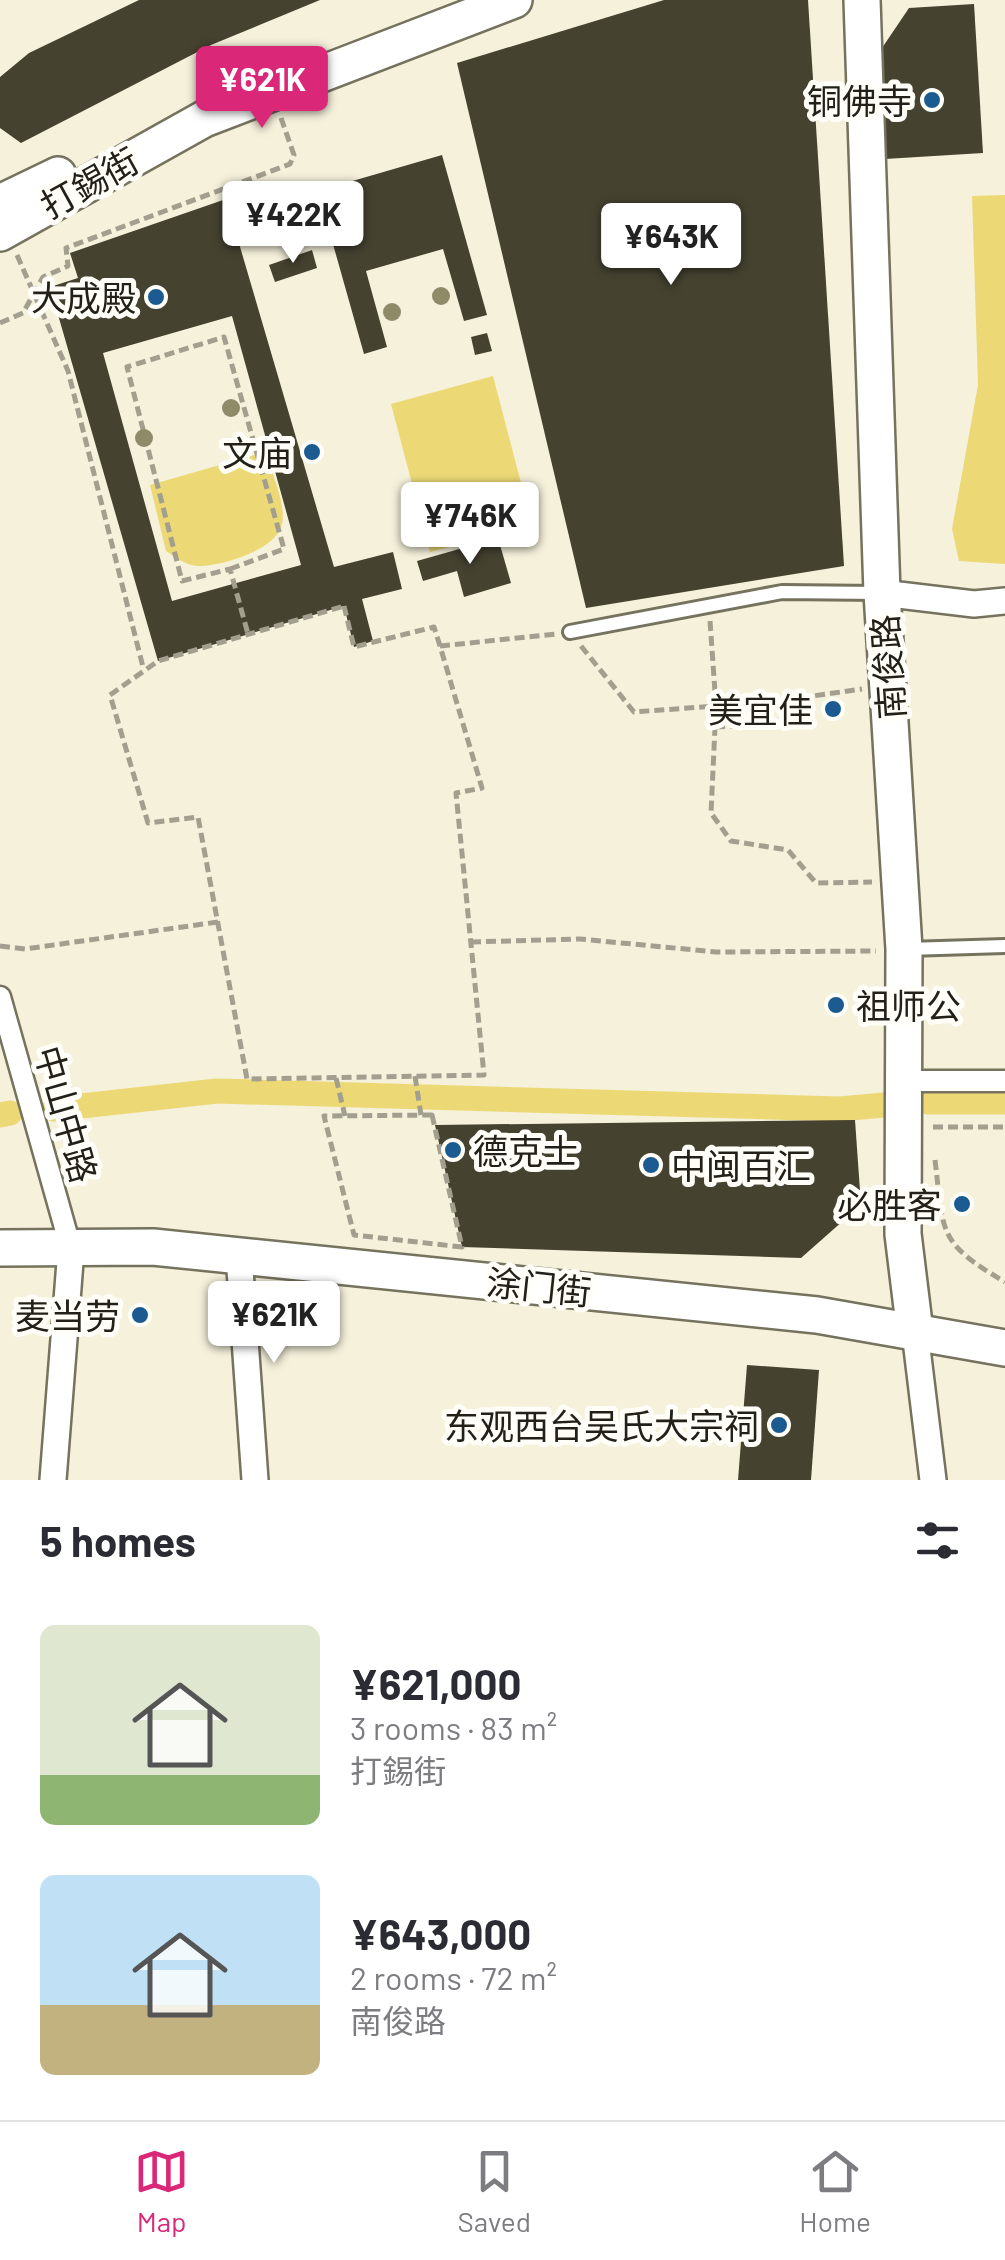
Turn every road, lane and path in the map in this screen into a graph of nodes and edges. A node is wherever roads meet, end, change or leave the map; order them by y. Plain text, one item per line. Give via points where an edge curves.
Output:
1 (468, 0) edge
2 (514, 0) edge
3 (862, 0) edge
4 (272, 92) junction
5 (1, 222) edge
6 (36, 292) junction
7 (0, 323) edge
8 (230, 569) junction
9 (882, 593) junction
10 (1005, 601) edge
11 (709, 606) junction
12 (570, 632) junction
13 (248, 634) junction
14 (440, 646) junction
15 (144, 667) junction
16 (889, 686) junction
17 (716, 706) junction
18 (715, 728) junction
19 (900, 881) junction
20 (218, 922) junction
21 (470, 942) junction
22 (0, 946) edge
23 (1005, 946) edge
24 (904, 948) junction
25 (0, 996) edge
26 (415, 1076) junction
27 (336, 1078) junction
28 (906, 1081) junction
29 (1005, 1081) edge
30 (422, 1115) junction
31 (345, 1116) junction
32 (1005, 1127) edge
33 (0, 1248) edge
34 (71, 1249) junction
35 (240, 1256) junction
36 (1005, 1282) edge
37 (916, 1332) junction
38 (1005, 1348) edge
39 (53, 1480) edge
40 (254, 1480) edge
41 (933, 1480) edge

1 - 5 main road, 打錫街 via 202,106
2 - 4 main road, 打錫街
3 - 9 main road, 南俊路
4 - 5 main road, 打錫街 via 204,119
4 - 6 path via 294,155 290,164 66,248 68,266 43,276
5 - 6 path
6 - 7 path via 23,313
6 - 15 path via 68,371
8 - 8 path via 182,581 128,367 224,337 284,549
8 - 13 path
9 - 10 street via 974,604
9 - 11 lane via 782,592
9 - 16 main road, 南俊路
11 - 12 lane
11 - 17 path
12 - 14 path
12 - 17 path via 634,712
13 - 14 path via 344,606 354,647 434,627
13 - 15 path
14 - 21 path via 482,788 456,793
15 - 20 path via 110,695 148,823 198,818
16 - 18 path via 784,700 779,724
16 - 19 main road, 南俊路
17 - 18 path
18 - 19 path via 711,812 731,842 788,850 816,883
19 - 24 main road, 南俊路
20 - 22 path via 25,949
20 - 27 path via 247,1079
21 - 24 path via 580,939 716,952 846,954
21 - 26 path via 484,1075
23 - 24 lane
24 - 28 main road, 南俊路
25 - 34 street, 中山中路
26 - 27 path
26 - 30 path
27 - 31 path
28 - 29 street
28 - 37 main road, 南俊路 via 903,1234
30 - 31 path
30 - 31 path via 432,1115 462,1247 354,1236 324,1116
32 - 36 path via 930,1127 944,1234 974,1264
33 - 34 main road, 涂门街
34 - 35 main road, 涂门街 via 153,1247
34 - 39 street
35 - 37 main road, 涂门街 via 797,1313
35 - 40 street
37 - 38 main road, 涂门街
37 - 41 street

